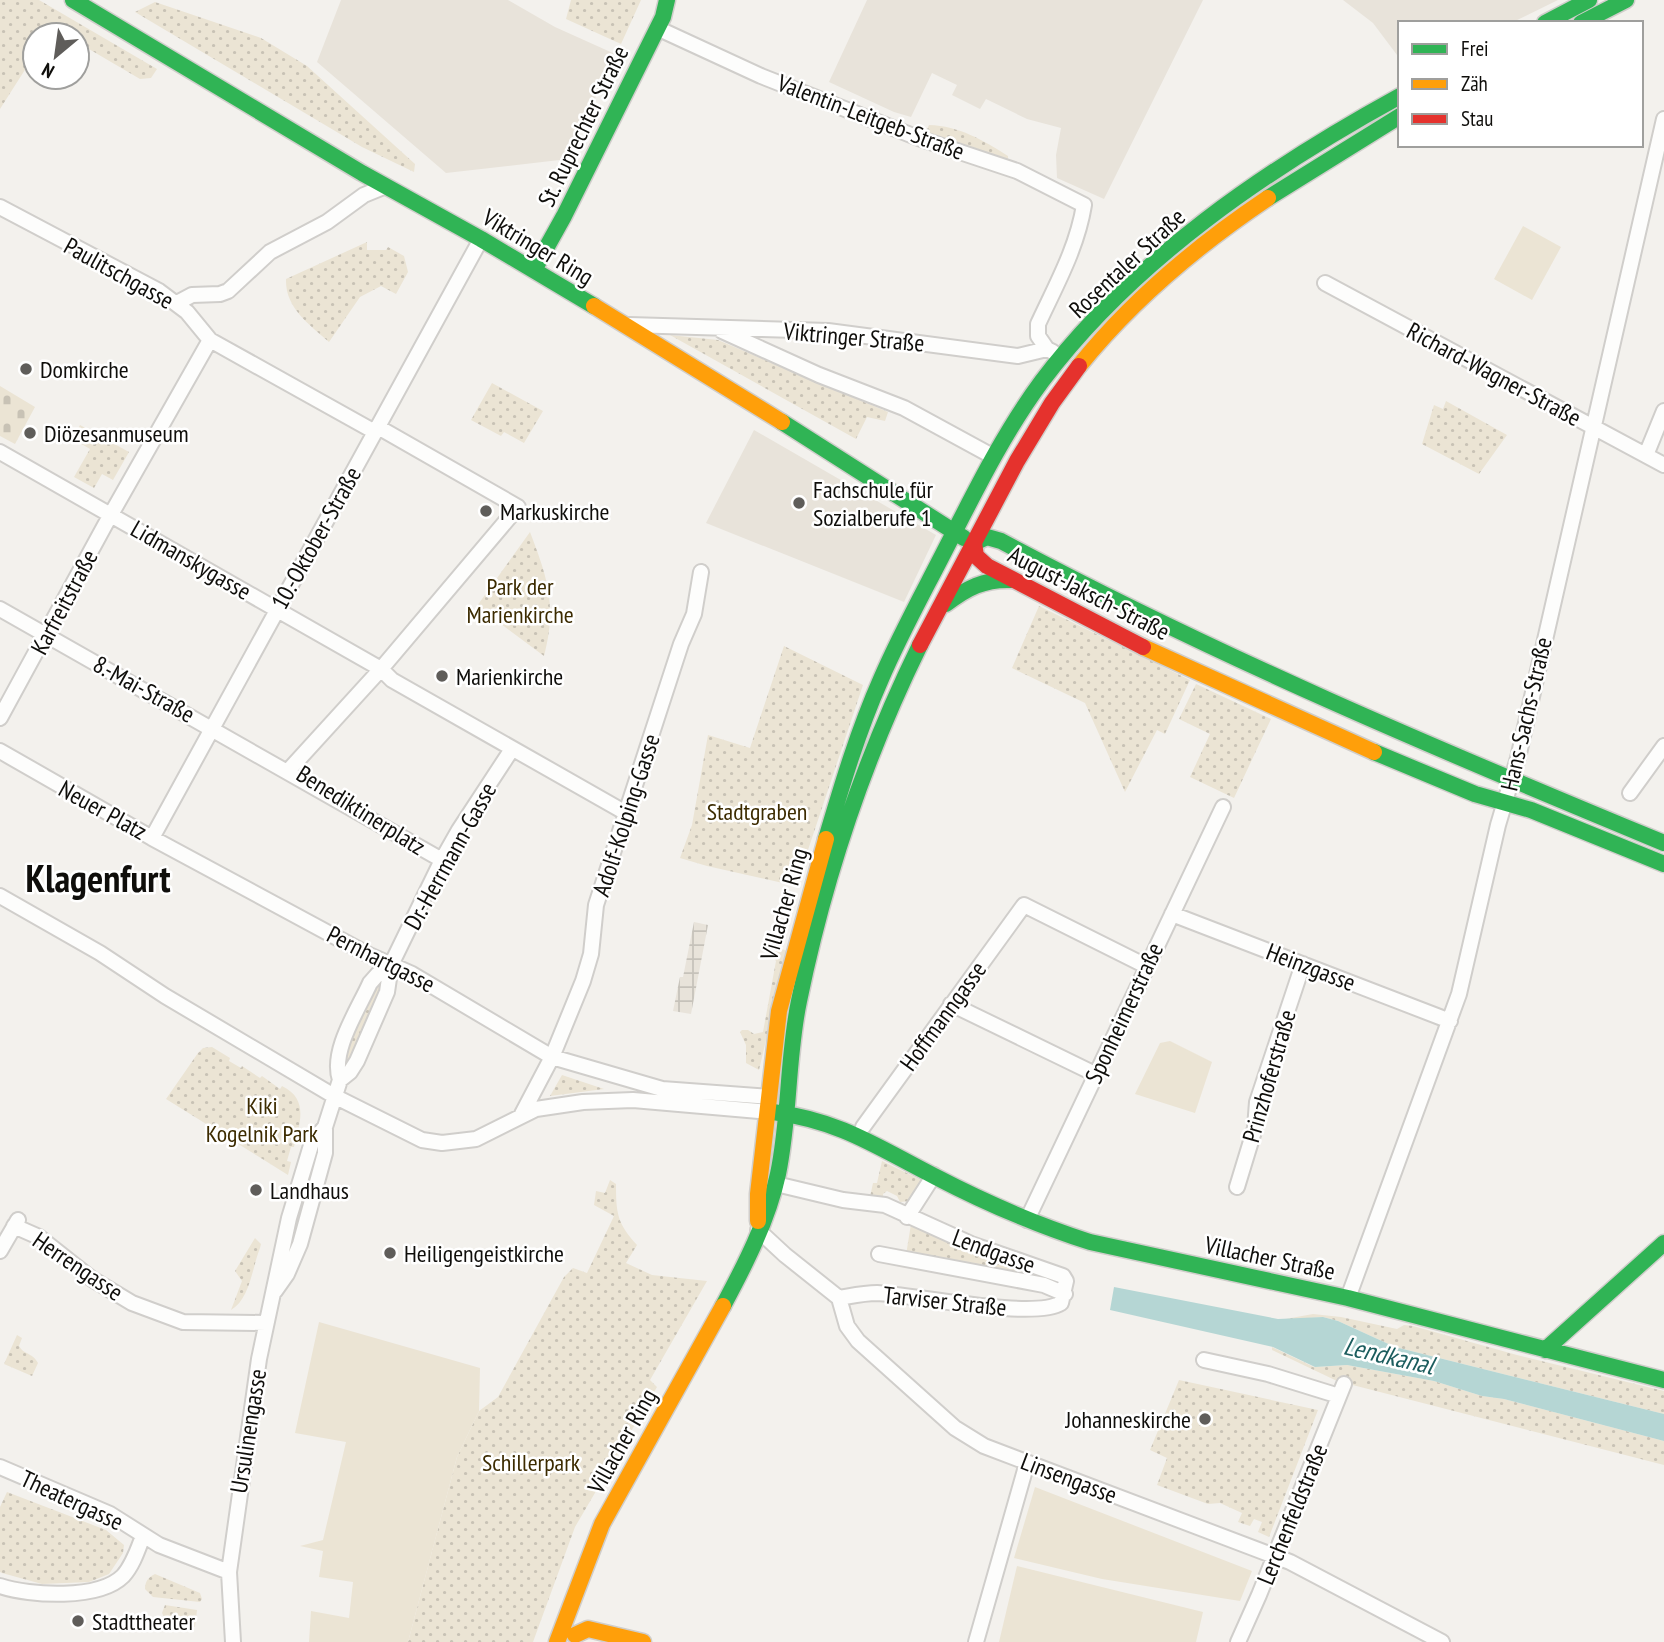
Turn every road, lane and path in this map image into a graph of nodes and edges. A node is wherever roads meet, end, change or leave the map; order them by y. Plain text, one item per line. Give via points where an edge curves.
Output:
1 (74, 0) edge
2 (667, 0) edge
3 (1589, 0) edge
4 (1626, 0) edge
5 (1549, 21) edge
6 (1585, 21) edge
7 (657, 28) junction
8 (1398, 97) edge
9 (1398, 117) edge
10 (1664, 119) edge
11 (386, 186) junction
12 (0, 207) edge
13 (481, 239) junction
14 (534, 270) junction
15 (1325, 283) dead end
16 (177, 303) junction
17 (624, 324) junction
18 (716, 328) junction
19 (210, 340) junction
20 (1047, 349) junction
21 (1063, 356) junction
22 (1077, 367) junction
23 (1664, 411) edge
24 (1593, 426) junction
25 (376, 429) junction
26 (0, 452) edge
27 (1646, 455) junction
28 (994, 457) junction
29 (1664, 465) edge
30 (518, 507) joint
31 (111, 514) junction
32 (954, 531) junction
33 (974, 543) junction
34 (701, 572) dead end
35 (1013, 580) junction
36 (942, 606) junction
37 (0, 609) edge
38 (278, 609) junction
39 (47, 635) junction
40 (381, 669) junction
41 (0, 718) edge
42 (212, 728) junction
43 (1664, 746) edge
44 (512, 749) junction
45 (0, 751) edge
46 (288, 771) junction
47 (1511, 780) junction
48 (1630, 793) dead end
49 (1504, 803) junction
50 (1223, 807) dead end
51 (626, 813) junction
52 (152, 838) junction
53 (1664, 843) edge
54 (442, 860) junction
55 (1664, 864) edge
56 (207, 867) joint
57 (0, 896) edge
58 (1172, 914) junction
59 (1303, 964) junction
60 (391, 965) junction
61 (1146, 966) junction
62 (951, 1004) junction
63 (1450, 1021) junction
64 (552, 1056) junction
65 (1095, 1074) junction
66 (340, 1080) junction
67 (641, 1084) joint
68 (334, 1096) junction
69 (777, 1105) junction
70 (522, 1114) junction
71 (863, 1127) junction
72 (881, 1145) junction
73 (934, 1175) junction
74 (776, 1184) junction
75 (1237, 1187) dead end
76 (907, 1217) junction
77 (1027, 1220) junction
78 (758, 1230) junction
79 (1664, 1244) edge
80 (0, 1251) edge
81 (879, 1254) dead end
82 (1065, 1294) junction
83 (839, 1298) junction
84 (1348, 1298) junction
85 (265, 1323) junction
86 (1545, 1350) junction
87 (1204, 1360) dead end
88 (1664, 1380) edge
89 (1027, 1463) junction
90 (0, 1467) edge
91 (143, 1536) junction
92 (1275, 1557) junction
93 (229, 1572) junction
94 (0, 1586) edge
95 (569, 1637) edge
96 (233, 1642) edge
97 (643, 1642) edge
98 (976, 1642) edge
99 (1238, 1642) edge
100 (1442, 1642) edge

1 - 11 main road, Viktringer Ring
2 - 7 main road, St. Ruprechter Straße
3 - 5 main road
4 - 6 main road
7 - 14 main road, St. Ruprechter Straße
7 - 20 street, Valentin-Leitgeb-Straße via 774,81 1017,171 1084,205 1073,250 1038,324 1038,336
8 - 21 main road, Rosentaler Straße via 1296,158 1199,226 1156,262
9 - 22 main road, Rosentaler Straße via 1309,169 1226,227 1135,304
10 - 24 street, Hans-Sachs-Straße
11 - 13 main road, Viktringer Ring
11 - 16 street via 270,252 228,290 192,295
12 - 16 street, Paulitschgasse
13 - 14 main road, Viktringer Ring
13 - 25 street, 10.-Oktober-Straße
14 - 17 main road, Viktringer Ring
15 - 24 street, Richard-Wagner-Straße
16 - 19 street, Paulitschgasse
17 - 18 street, Viktringer Straße
17 - 32 main road, Viktringer Ring
18 - 20 street, Viktringer Straße via 828,331 1018,356
18 - 28 street via 904,408
19 - 25 street, Paulitschgasse
19 - 31 street, Karfreitstraße
20 - 21 street
21 - 22 street
21 - 28 main road, Rosentaler Straße via 1032,395
22 - 33 main road, Rosentaler Straße via 1042,416
23 - 27 street
24 - 27 street, Richard-Wagner-Straße
24 - 47 street, Hans-Sachs-Straße
25 - 30 street, Paulitschgasse
25 - 38 street, 10.-Oktober-Straße
26 - 31 street, Lidmanskygasse
27 - 29 street, Richard-Wagner-Straße
28 - 32 main road, Rosentaler Straße
30 - 40 street, Benediktinerplatz
31 - 38 street, Lidmanskygasse
31 - 39 street, Karfreitstraße
32 - 33 main road, Viktringer Ring
32 - 69 main road, Villacher Ring via 881,678 843,786 779,1007
33 - 35 main road, August-Jaksch-Straße via 976,556
33 - 36 main road, Villacher Ring
33 - 47 main road, August-Jaksch-Straße via 987,537 1000,541 1125,609 1231,659
34 - 51 street, Adolf-Kolping-Gasse via 694,614
35 - 36 main road via 973,584
35 - 49 main road, August-Jaksch-Straße via 1207,678 1395,761
36 - 69 main road, Villacher Ring via 878,737 836,864
37 - 39 street, 8.-Mai-Straße
38 - 40 street, Lidmanskygasse
38 - 42 street, 10.-Oktober-Straße
39 - 41 street, Karfreitstraße
39 - 42 street, 8.-Mai-Straße
40 - 44 street via 392,680
40 - 46 street, Benediktinerplatz
42 - 46 street, 8.-Mai-Straße
42 - 52 street, 10.-Oktober-Straße
43 - 48 street
44 - 51 street
44 - 54 street, Dr.-Herrmann-Gasse
45 - 52 street, Neuer Platz
46 - 54 street, Benediktinerplatz
47 - 49 street, Hans-Sachs-Straße
47 - 53 main road, August-Jaksch-Straße
49 - 55 main road, August-Jaksch-Straße
49 - 63 street, Hans-Sachs-Straße
50 - 58 street, Sponheimerstraße
51 - 64 street, Adolf-Kolping-Gasse via 596,905 583,981
52 - 56 street, Neuer Platz
54 - 60 street, Dr.-Herrmann-Gasse
56 - 60 street, Pernhartgasse
57 - 68 street
58 - 59 street, Heinzgasse
58 - 61 street, Sponheimerstraße
59 - 63 street, Heinzgasse
59 - 75 street, Prinzhoferstraße via 1257,1102 1255,1128
60 - 64 street, Pernhartgasse
60 - 66 street, Dr.-Herrmann-Gasse via 387,992 364,1045 350,1072
60 - 66 street, Dr.-Herrmann-Gasse via 370,983 339,1052 336,1070
61 - 62 street, Hoffmanngasse via 1024,905
61 - 65 street, Sponheimerstraße
62 - 65 street
62 - 71 street, Hoffmanngasse
63 - 84 street, Hans-Sachs-Straße
64 - 67 street, Pernhartgasse
64 - 70 street, Adolf-Kolping-Gasse
65 - 77 street, Sponheimerstraße
66 - 68 street, Dr.-Herrmann-Gasse
67 - 69 street, Villacher Straße
68 - 70 street via 403,1132 442,1143 476,1139
68 - 85 street, Ursulinengasse via 325,1127 325,1153 303,1233
69 - 70 street, Villacher Straße via 633,1100 565,1104
69 - 71 main road, Villacher Straße via 820,1106
69 - 72 main road, Villacher Straße
69 - 74 main road, Villacher Ring via 783,1146
69 - 78 main road, Villacher Ring via 757,1200
71 - 72 main road, Villacher Straße
72 - 73 main road, Villacher Straße
73 - 76 street
73 - 77 main road, Villacher Straße
74 - 76 street, Lendgasse via 885,1205
74 - 78 main road, Villacher Ring
76 - 82 street, Lendgasse via 1063,1276
77 - 84 main road, Villacher Straße via 1090,1242
78 - 83 street
78 - 95 main road, Villacher Ring via 717,1315 609,1510
79 - 86 main road
80 - 85 street, Herrengasse via 16,1223 132,1303 183,1322
81 - 82 street via 1044,1285
82 - 83 street, Tarviser Straße via 1052,1308 877,1293
83 - 89 street, Linsengasse via 858,1341 907,1387 955,1428 984,1446
84 - 86 main road, Villacher Straße
85 - 93 street, Ursulinengasse
86 - 88 main road, Villacher Straße
87 - 92 street, Lerchenfeldstraße via 1341,1390
89 - 92 street, Linsengasse
89 - 98 street
90 - 91 street, Theatergasse via 110,1514
91 - 93 street, Theatergasse
91 - 94 street via 126,1573 106,1587 42,1594
92 - 99 street, Lerchenfeldstraße
92 - 100 street, Linsengasse
93 - 96 street, Ursulinengasse
95 - 97 main road via 587,1629

